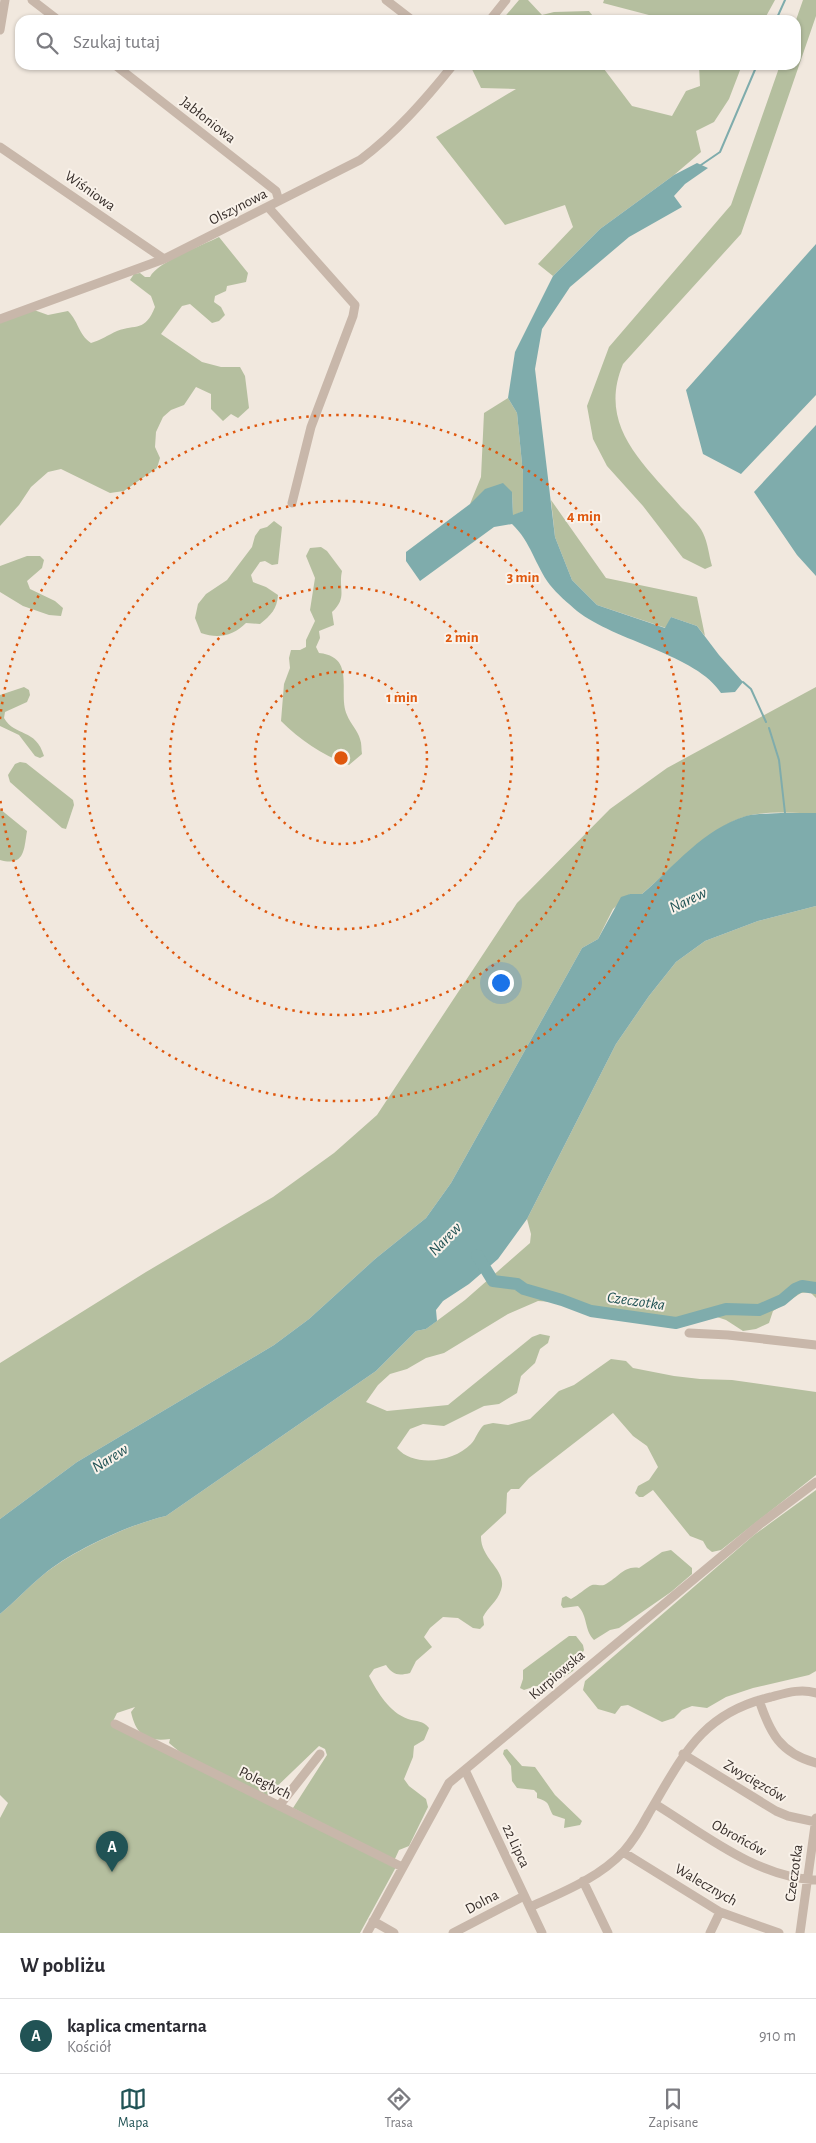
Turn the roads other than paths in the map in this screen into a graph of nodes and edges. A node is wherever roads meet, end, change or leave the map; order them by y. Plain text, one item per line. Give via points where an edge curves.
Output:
1 (5, 0) edge
2 (32, 0) edge
3 (386, 0) edge
4 (501, 2) edge
5 (52, 15) edge
6 (406, 15) edge
7 (493, 15) edge
8 (0, 30) edge
9 (121, 70) edge
10 (449, 70) edge
11 (1, 146) edge
12 (279, 201) junction
13 (268, 207) junction
14 (164, 259) junction
15 (0, 319) edge
16 (292, 502) dead end
17 (689, 1333) dead end
18 (816, 1345) edge
19 (816, 1482) edge
20 (816, 1693) edge
21 (759, 1700) junction
22 (115, 1724) dead end
23 (320, 1754) dead end
24 (683, 1754) junction
25 (816, 1763) edge
26 (465, 1770) junction
27 (654, 1804) junction
28 (279, 1806) junction
29 (816, 1817) edge
30 (816, 1822) edge
31 (623, 1852) junction
32 (402, 1867) junction
33 (812, 1880) edge
34 (583, 1881) junction
35 (524, 1896) junction
36 (530, 1907) junction
37 (720, 1912) junction
38 (373, 1921) junction
39 (367, 1933) edge
40 (394, 1933) edge
41 (453, 1933) edge
42 (542, 1933) edge
43 (608, 1933) edge
44 (710, 1933) edge
45 (779, 1933) edge
46 (800, 1933) edge

1 - 8 street
2 - 5 street
3 - 6 street
4 - 7 street
9 - 12 street, Jabłoniowa via 276,191
10 - 12 street, Olszynowa via 380,145 360,160
11 - 14 street, Wiśniowa
12 - 13 street, Olszynowa
13 - 14 street, Olszynowa
13 - 16 street via 355,305 311,428
14 - 15 street, Olszynowa
17 - 18 street
19 - 26 street, Kurpiowska via 759,1525
20 - 21 street via 800,1690
21 - 24 street via 717,1719
21 - 25 street via 767,1724 782,1744 796,1756
22 - 28 street, Poległych
23 - 28 street
24 - 27 street
24 - 30 street, Zwycięzców via 776,1810
26 - 32 street, Kurpiowska via 446,1786
26 - 35 street, 22 Lipca
27 - 31 street
27 - 33 street, Obrońców via 750,1862
28 - 32 street, Poległych
29 - 30 street, Czeczotka
30 - 33 street, Czeczotka
31 - 34 street
31 - 37 street, Walecznych
32 - 38 street, Kurpiowska
33 - 46 street, Czeczotka
34 - 36 street
34 - 43 street
35 - 36 street, 22 Lipca
35 - 41 street, Dolna
36 - 42 street, 22 Lipca
37 - 44 street
37 - 45 street, Walecznych
38 - 39 street, Kurpiowska
38 - 40 street

